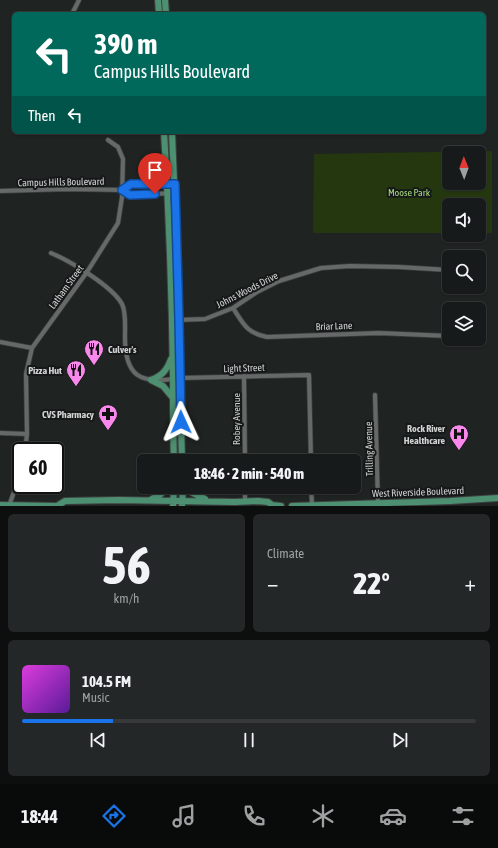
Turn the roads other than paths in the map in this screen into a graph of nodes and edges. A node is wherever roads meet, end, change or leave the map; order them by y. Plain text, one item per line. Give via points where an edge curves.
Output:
1 (79, 0) edge
2 (158, 0) edge
3 (165, 0) edge
4 (73, 12) edge
5 (158, 12) edge
6 (166, 12) edge
7 (164, 134) edge
8 (172, 134) edge
9 (108, 140) dead end
10 (167, 184) junction
11 (175, 184) junction
12 (122, 190) junction
13 (0, 192) edge
14 (168, 193) junction
15 (175, 193) junction
16 (51, 253) dead end
17 (442, 270) edge
18 (87, 272) junction
19 (234, 308) junction
20 (179, 320) junction
21 (171, 321) junction
22 (442, 336) edge
23 (0, 342) edge
24 (32, 348) junction
25 (172, 355) junction
26 (244, 376) junction
27 (176, 379) junction
28 (150, 380) junction
29 (375, 395) dead end
30 (173, 398) junction
31 (0, 433) edge
32 (27, 434) junction
33 (26, 442) edge
34 (174, 454) edge
35 (181, 454) edge
36 (245, 454) edge
37 (311, 454) edge
38 (13, 494) edge
39 (161, 494) edge
40 (195, 494) edge
41 (245, 494) edge
42 (311, 494) edge
43 (497, 498) edge
44 (149, 500) junction
45 (210, 501) junction
46 (245, 502) junction
47 (173, 503) edge
48 (183, 503) edge
49 (378, 504) junction
50 (0, 505) edge
51 (312, 505) edge
52 (9, 506) edge
53 (57, 506) edge
54 (271, 506) edge
55 (281, 506) edge
56 (292, 506) edge

1 - 4 street
2 - 5 main road
3 - 6 main road
7 - 10 main road
8 - 11 main road
9 - 12 street, Latham Street via 118,147 123,159
10 - 11 street, Campus Hills Boulevard
10 - 12 street, Campus Hills Boulevard via 131,184
10 - 14 main road
11 - 15 main road
12 - 13 street, Campus Hills Boulevard
12 - 14 street, Campus Hills Boulevard via 130,195
12 - 18 street, Latham Street via 118,223
14 - 15 street, Campus Hills Boulevard
14 - 21 main road
15 - 20 main road
16 - 18 street
17 - 19 street, Johns Woods Drive via 350,266 321,268 279,281
18 - 24 street, Latham Street
18 - 28 street via 117,297 123,306 127,361 136,375
19 - 20 street, Johns Woods Drive via 205,319
19 - 22 street, Briar Lane via 245,327 255,335 267,337 379,333
20 - 21 street, Johns Woods Drive
20 - 27 main road
21 - 25 main road
23 - 24 street
24 - 32 street, Latham Street via 26,374
25 - 27 main road
25 - 28 main road via 167,369
26 - 27 street, Light Street
26 - 36 street, Robey Avenue
26 - 37 street, Light Street via 309,375
27 - 28 street, Light Street
27 - 30 main road
27 - 35 main road
28 - 30 main road via 163,386
29 - 49 street, Trilling Avenue
30 - 34 main road
31 - 32 street
32 - 33 street, Latham Street
38 - 52 street
39 - 44 main road
40 - 45 main road
41 - 46 street
42 - 51 street
43 - 49 main road, West Riverside Boulevard
44 - 47 main road
44 - 53 main road via 65,501
45 - 46 main road
45 - 48 main road
46 - 54 main road via 268,502
47 - 48 main road
49 - 51 main road, West Riverside Boulevard
50 - 52 main road
51 - 56 main road, West Riverside Boulevard
52 - 53 main road
54 - 55 main road

